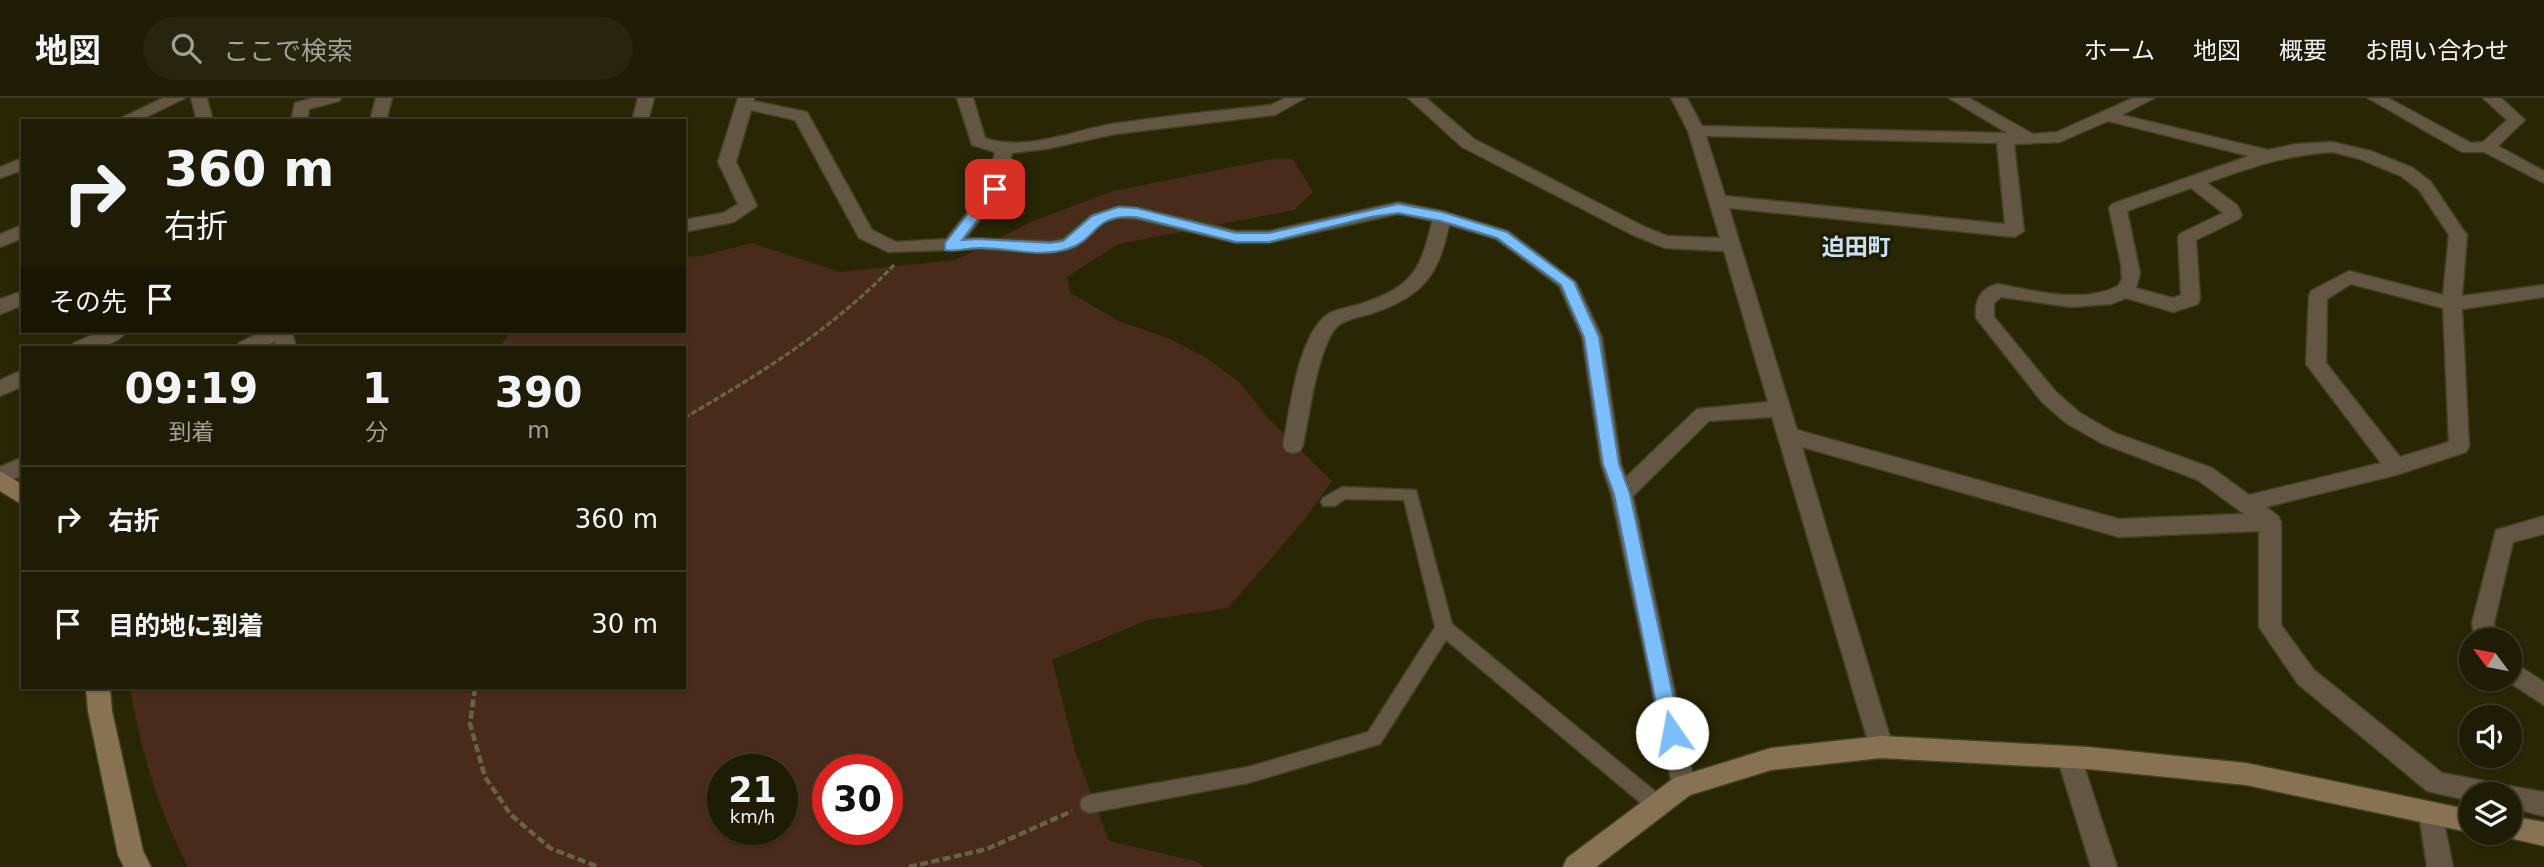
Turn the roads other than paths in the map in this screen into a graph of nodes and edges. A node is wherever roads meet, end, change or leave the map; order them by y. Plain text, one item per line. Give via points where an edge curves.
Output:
1 (177, 98) edge
2 (332, 98) edge
3 (384, 98) edge
4 (646, 98) edge
5 (965, 98) edge
6 (1297, 98) edge
7 (1416, 98) edge
8 (1679, 98) edge
9 (1957, 98) edge
10 (2146, 98) edge
11 (2375, 98) edge
12 (2491, 98) edge
13 (745, 101) edge
14 (2106, 116) junction
15 (128, 119) edge
16 (299, 119) edge
17 (379, 119) edge
18 (641, 119) edge
19 (1696, 131) junction
20 (2005, 138) junction
21 (2030, 139) junction
22 (1005, 147) junction
23 (2487, 148) junction
24 (2268, 155) junction
25 (21, 164) edge
26 (0, 173) edge
27 (2544, 178) edge
28 (2194, 181) junction
29 (1718, 201) junction
30 (1442, 217) junction
31 (686, 226) edge
32 (21, 232) edge
33 (0, 241) edge
34 (1731, 245) junction
35 (950, 246) junction
36 (2125, 291) junction
37 (2544, 291) edge
38 (21, 298) edge
39 (2452, 304) junction
40 (0, 307) edge
41 (113, 333) edge
42 (277, 333) edge
43 (85, 346) edge
44 (250, 346) edge
45 (21, 378) edge
46 (0, 389) edge
47 (1779, 409) junction
48 (1787, 435) junction
49 (1293, 445) dead end
50 (21, 466) edge
51 (2396, 467) junction
52 (0, 478) edge
53 (21, 494) edge
54 (1622, 494) junction
55 (1329, 502) dead end
56 (2246, 504) junction
57 (2270, 522) junction
58 (2544, 525) edge
59 (1444, 628) junction
60 (2484, 628) edge
61 (2522, 679) edge
62 (98, 689) edge
63 (2544, 695) edge
64 (1881, 747) junction
65 (2069, 757) junction
66 (1683, 786) junction
67 (2459, 787) edge
68 (2522, 799) edge
69 (1089, 804) road end
70 (1656, 804) junction
71 (2544, 804) edge
72 (2432, 815) junction
73 (2459, 820) edge
74 (2522, 830) edge
75 (2544, 834) edge
76 (138, 867) edge
77 (1576, 867) edge
78 (2104, 867) edge
79 (2440, 867) edge

1 - 15 street
2 - 16 street via 301,106
3 - 17 street
4 - 18 street
5 - 22 street via 978,141
6 - 22 street via 1275,110
7 - 34 street via 1468,143 1639,231 1665,242
8 - 19 street
9 - 21 street
10 - 14 street
11 - 23 street via 2468,148
12 - 23 street via 2517,120
13 - 31 street via 727,162 748,206 728,218
13 - 35 street via 801,116 865,234 894,248
14 - 21 street via 2060,137
14 - 24 street
19 - 20 street
19 - 29 street
20 - 21 street
20 - 29 street via 2015,231
22 - 35 street via 995,189
23 - 27 street
24 - 28 street
24 - 39 street via 2332,147 2407,172 2425,186 2458,235
25 - 26 street
28 - 36 street via 2118,208 2131,279
28 - 36 street via 2233,215 2187,237 2191,299 2173,305
29 - 34 street
30 - 35 street via 1398,208 1269,237 1236,237 1118,212 1097,219 1068,244
30 - 49 street via 1433,261 1416,285 1376,306 1331,321 1316,345
30 - 54 street via 1502,235 1567,282 1592,337 1611,464
32 - 33 street
34 - 47 street
36 - 56 street via 2109,298 2073,302 1998,290 1984,301 1985,318 2049,397 2073,418 2108,438 2205,474
37 - 39 street
38 - 40 street
39 - 51 street via 2459,446
39 - 51 street via 2349,277 2318,296 2316,364
41 - 43 street
42 - 44 street
45 - 46 street
47 - 48 street
47 - 54 street via 1704,414
48 - 57 street via 2119,528
48 - 64 street
50 - 52 street
51 - 56 street
52 - 53 street
54 - 66 street
55 - 59 lane via 1342,493 1410,494
56 - 57 street
57 - 67 street via 2270,627 2306,677 2436,783
58 - 60 street via 2504,536
59 - 69 lane via 1374,738 1248,775
59 - 70 lane
61 - 63 street
62 - 76 street via 131,855
64 - 65 street
64 - 66 street via 1771,759
65 - 72 street via 2246,774
65 - 78 street
66 - 70 street
68 - 71 street
70 - 77 street
72 - 73 street
72 - 79 street
74 - 75 street

